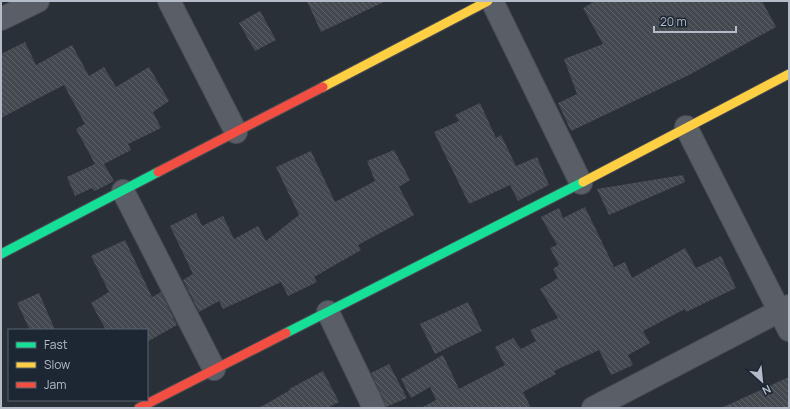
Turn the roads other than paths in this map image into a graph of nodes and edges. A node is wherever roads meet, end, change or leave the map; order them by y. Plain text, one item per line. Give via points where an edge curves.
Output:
1 (38, 1) edge
2 (169, 1) edge
3 (488, 1) edge
4 (492, 1) edge
5 (1, 19) edge
6 (789, 74) edge
7 (686, 128) junction
8 (236, 132) junction
9 (581, 183) junction
10 (123, 190) junction
11 (1, 254) edge
12 (784, 308) edge
13 (328, 312) junction
14 (789, 330) edge
15 (214, 369) junction
16 (139, 408) edge
17 (374, 408) edge
18 (593, 408) edge

1 - 5 street
2 - 8 street
3 - 8 street
4 - 9 street
6 - 7 street
7 - 9 street
7 - 12 street
8 - 10 street
9 - 13 street
10 - 11 street
10 - 15 street
12 - 14 street
12 - 18 street
13 - 15 street
13 - 17 street
15 - 16 street

